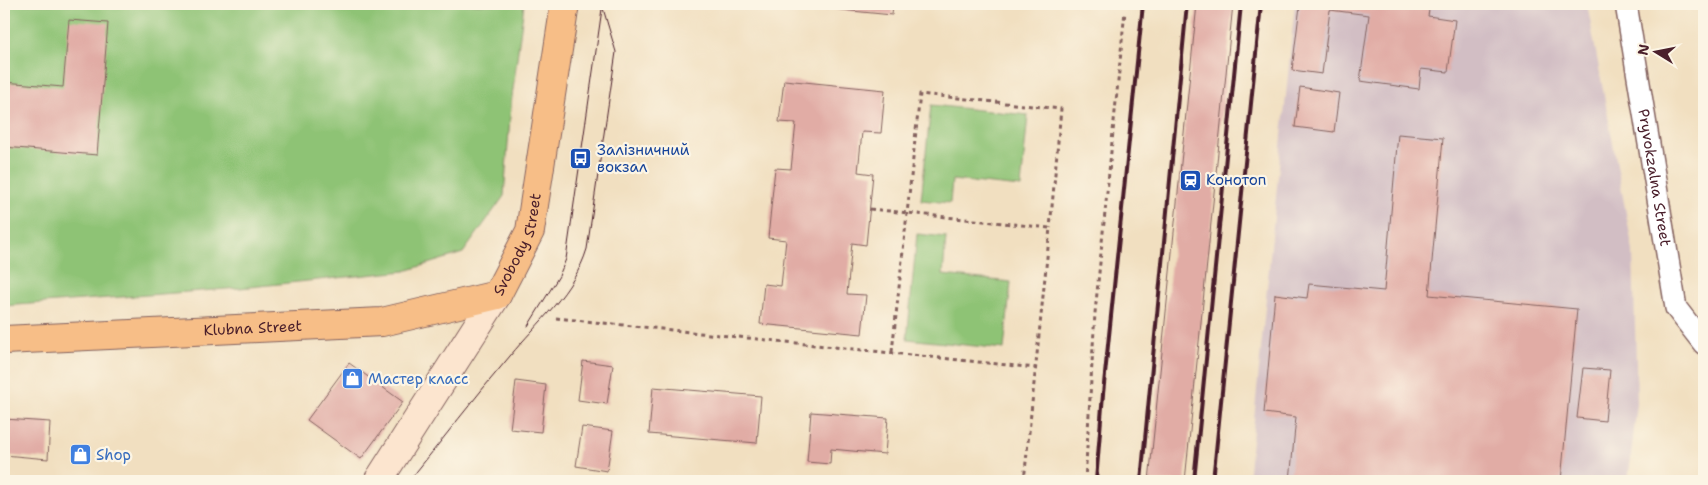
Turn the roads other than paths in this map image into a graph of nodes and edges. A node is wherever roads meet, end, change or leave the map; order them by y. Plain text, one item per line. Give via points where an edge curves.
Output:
1 (565, 4) edge
2 (1626, 4) edge
3 (497, 295) junction
4 (4, 340) edge
5 (1704, 344) edge
6 (378, 481) edge

1 - 3 main road, Svobody Street via 530,231
2 - 5 street, Pryvokzalna Street via 1676,308
3 - 4 main road, Klubna Street via 382,322
3 - 6 street, Svobody Street

